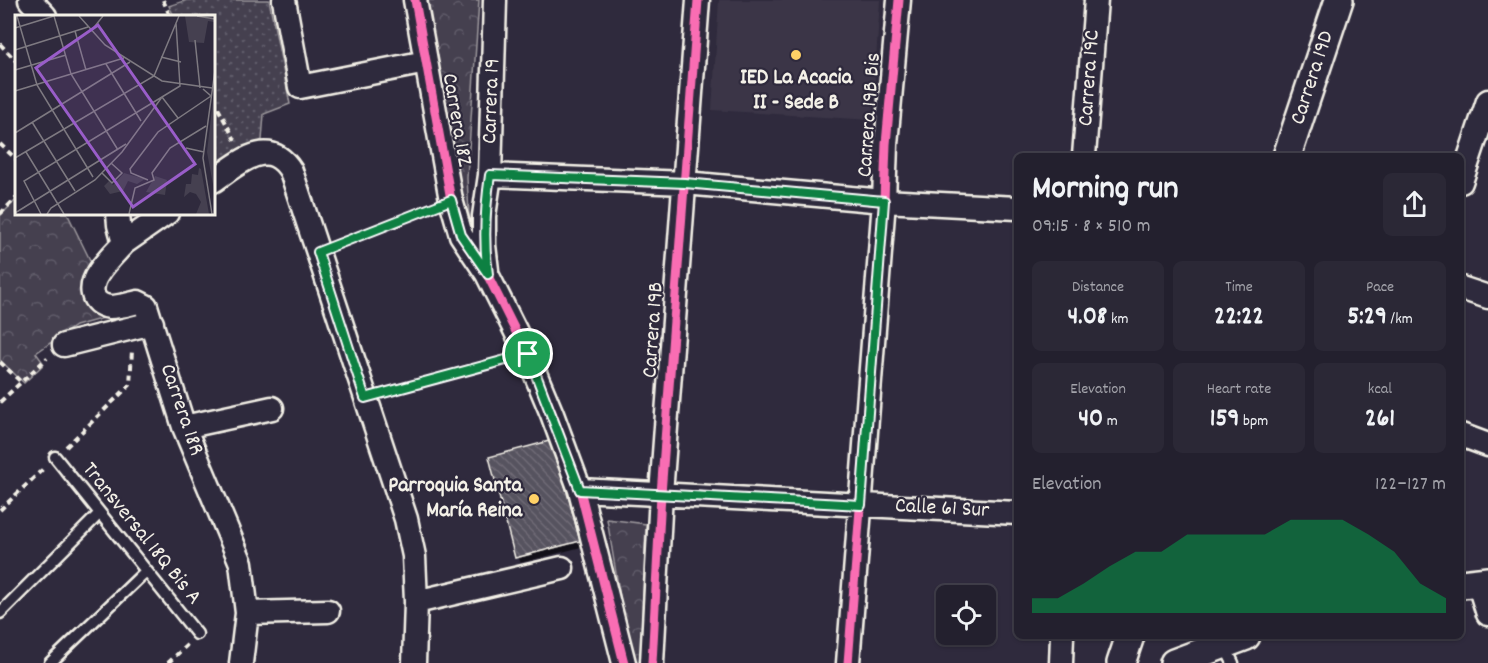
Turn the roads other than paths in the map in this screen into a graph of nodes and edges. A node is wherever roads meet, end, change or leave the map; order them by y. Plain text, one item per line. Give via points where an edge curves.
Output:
1 (30, 0) edge
2 (284, 0) edge
3 (415, 0) edge
4 (495, 0) edge
5 (698, 0) edge
6 (899, 0) edge
7 (1096, 0) edge
8 (1339, 0) edge
9 (44, 15) edge
10 (426, 62) junction
11 (1488, 101) edge
12 (1084, 153) edge
13 (1288, 153) edge
14 (1464, 173) edge
15 (490, 175) junction
16 (214, 180) edge
17 (685, 183) junction
18 (884, 201) junction
19 (1014, 208) edge
20 (118, 214) edge
21 (166, 214) edge
22 (124, 243) junction
23 (488, 274) junction
24 (1464, 289) edge
25 (1488, 297) edge
26 (142, 326) junction
27 (64, 345) road end
28 (272, 408) dead end
29 (184, 427) junction
30 (1464, 436) edge
31 (1488, 445) edge
32 (55, 458) road end
33 (580, 490) junction
34 (661, 494) junction
35 (861, 505) junction
36 (100, 513) junction
37 (1014, 513) edge
38 (562, 568) dead end
39 (146, 571) junction
40 (1476, 582) edge
41 (416, 602) junction
42 (328, 611) dead end
43 (0, 613) edge
44 (246, 613) junction
45 (1488, 614) edge
46 (197, 634) road end
47 (1062, 639) edge
48 (1129, 639) edge
49 (1234, 648) edge
50 (50, 663) edge
51 (241, 663) edge
52 (414, 663) edge
53 (624, 663) edge
54 (652, 663) edge
55 (848, 663) edge
56 (1061, 663) edge
57 (1121, 663) edge
58 (1174, 663) edge

1 - 9 street
2 - 10 street via 300,87
3 - 10 street, Carrera 18Z
4 - 15 street, Carrera 19
5 - 17 street, Carrera 19B
6 - 18 street, Carrera 19B Bis
7 - 12 street, Carrera 19C
8 - 13 street, Carrera 19D
10 - 23 street, Carrera 18Z via 461,235
11 - 14 street
15 - 17 street
15 - 23 street, Carrera 19 via 484,216
16 - 41 street via 258,153 276,157 291,171 406,519 414,556
17 - 18 street
17 - 34 street, Carrera 19B
18 - 19 street
18 - 35 street, Carrera 19B Bis
20 - 22 street
21 - 22 street
22 - 26 street, Carrera 18R via 99,271 91,289 99,304 109,307 138,302 146,306
23 - 33 street via 528,354
24 - 25 street
26 - 27 street
26 - 29 street, Carrera 18R
28 - 29 street
29 - 44 street, Carrera 18R via 237,550
30 - 31 street
32 - 36 lane, Transversal 18Q Bis A
33 - 34 street, Calle 61 Sur
33 - 53 street
34 - 35 street, Calle 61 Sur
34 - 54 street, Carrera 19B
35 - 37 street, Calle 61 Sur
35 - 55 street, Carrera 19B Bis
36 - 39 lane, Transversal 18Q Bis A
36 - 43 lane
38 - 41 street
39 - 46 lane, Transversal 18Q Bis A
39 - 50 lane
40 - 45 street
41 - 52 street
42 - 44 street
44 - 51 street, Carrera 18R
47 - 56 street
48 - 57 street
49 - 58 street

